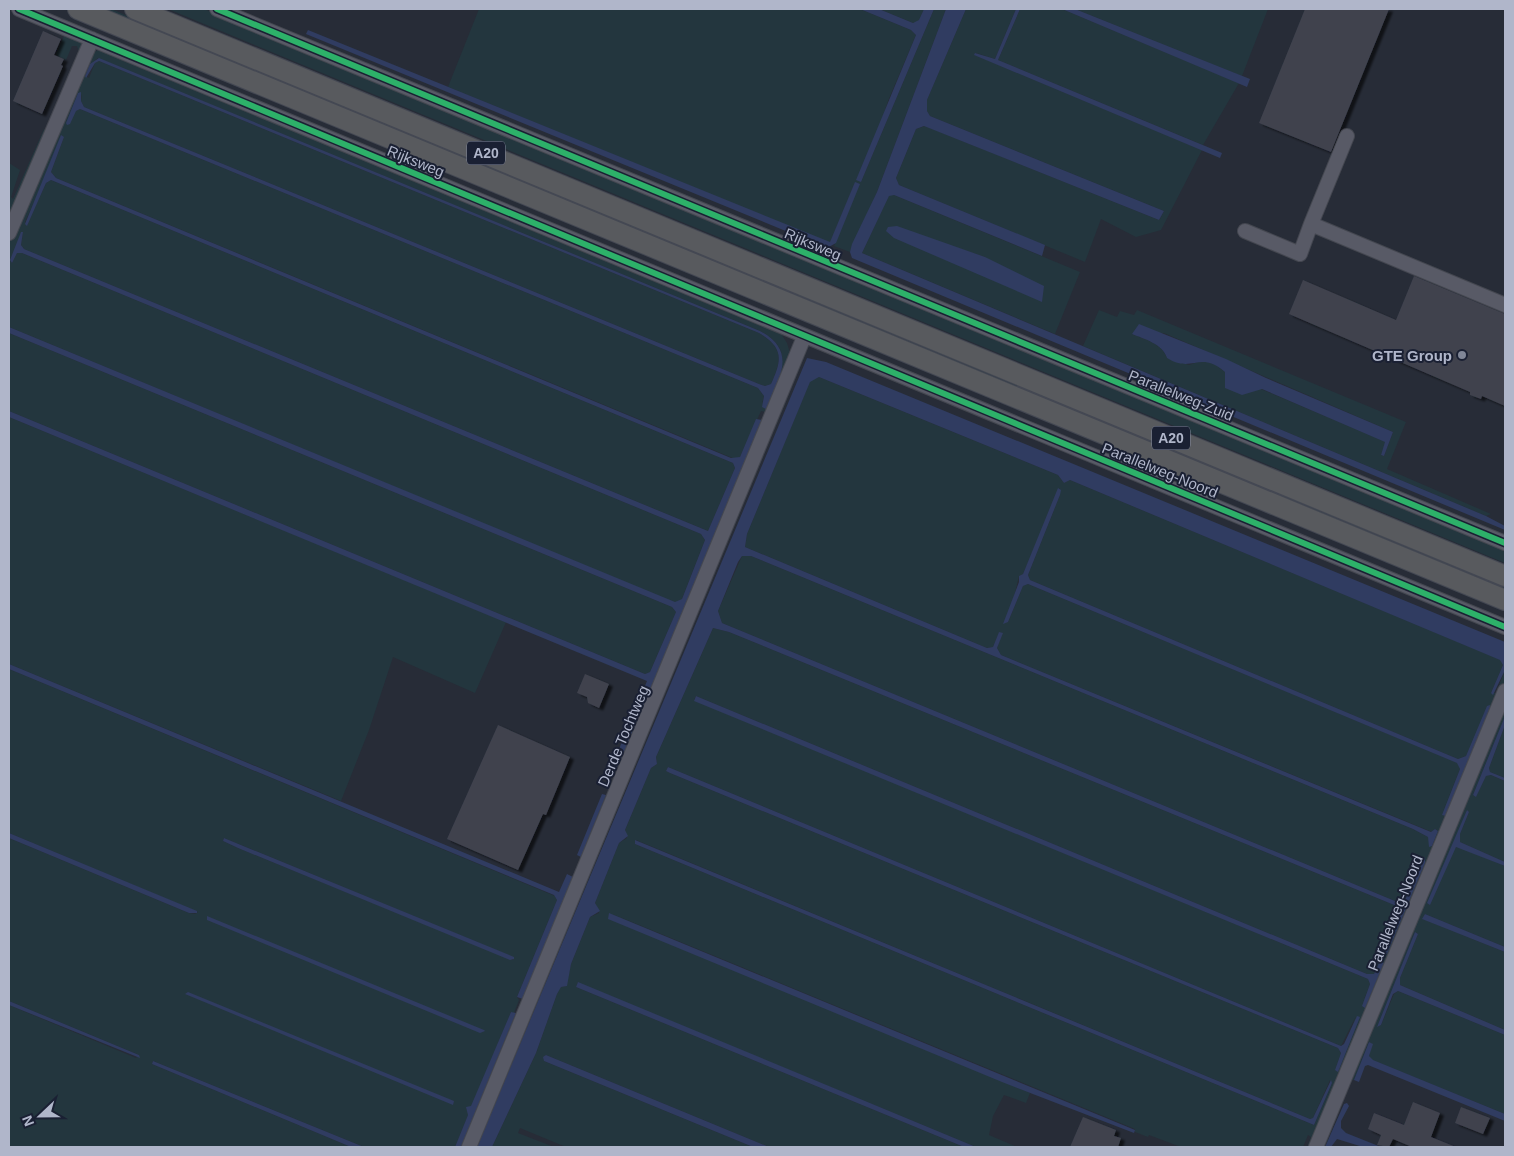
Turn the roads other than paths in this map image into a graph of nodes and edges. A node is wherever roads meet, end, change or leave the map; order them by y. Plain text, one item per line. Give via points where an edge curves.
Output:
1 (19, 9) edge
2 (78, 9) edge
3 (135, 9) edge
4 (217, 9) edge
5 (92, 39) junction
6 (1346, 136) dead end
7 (1312, 224) junction
8 (1245, 231) dead end
9 (9, 233) edge
10 (847, 272) joint
11 (1505, 305) edge
12 (804, 337) junction
13 (1505, 543) edge
14 (1505, 576) edge
15 (1505, 600) edge
16 (1505, 627) edge
17 (1505, 691) edge
18 (469, 1147) edge
19 (1316, 1147) edge

1 - 5 street, Rijksweg
2 - 15 highway, Rijksweg / A20
3 - 14 highway, A20
4 - 10 street, Rijksweg
5 - 9 street
5 - 12 street, Rijksweg
6 - 7 street
7 - 8 street via 1300,254
7 - 11 street
10 - 13 street, Parallelweg-Zuid
12 - 16 street, Parallelweg-Noord
12 - 18 street, Derde Tochtweg
17 - 19 street, Parallelweg-Noord

